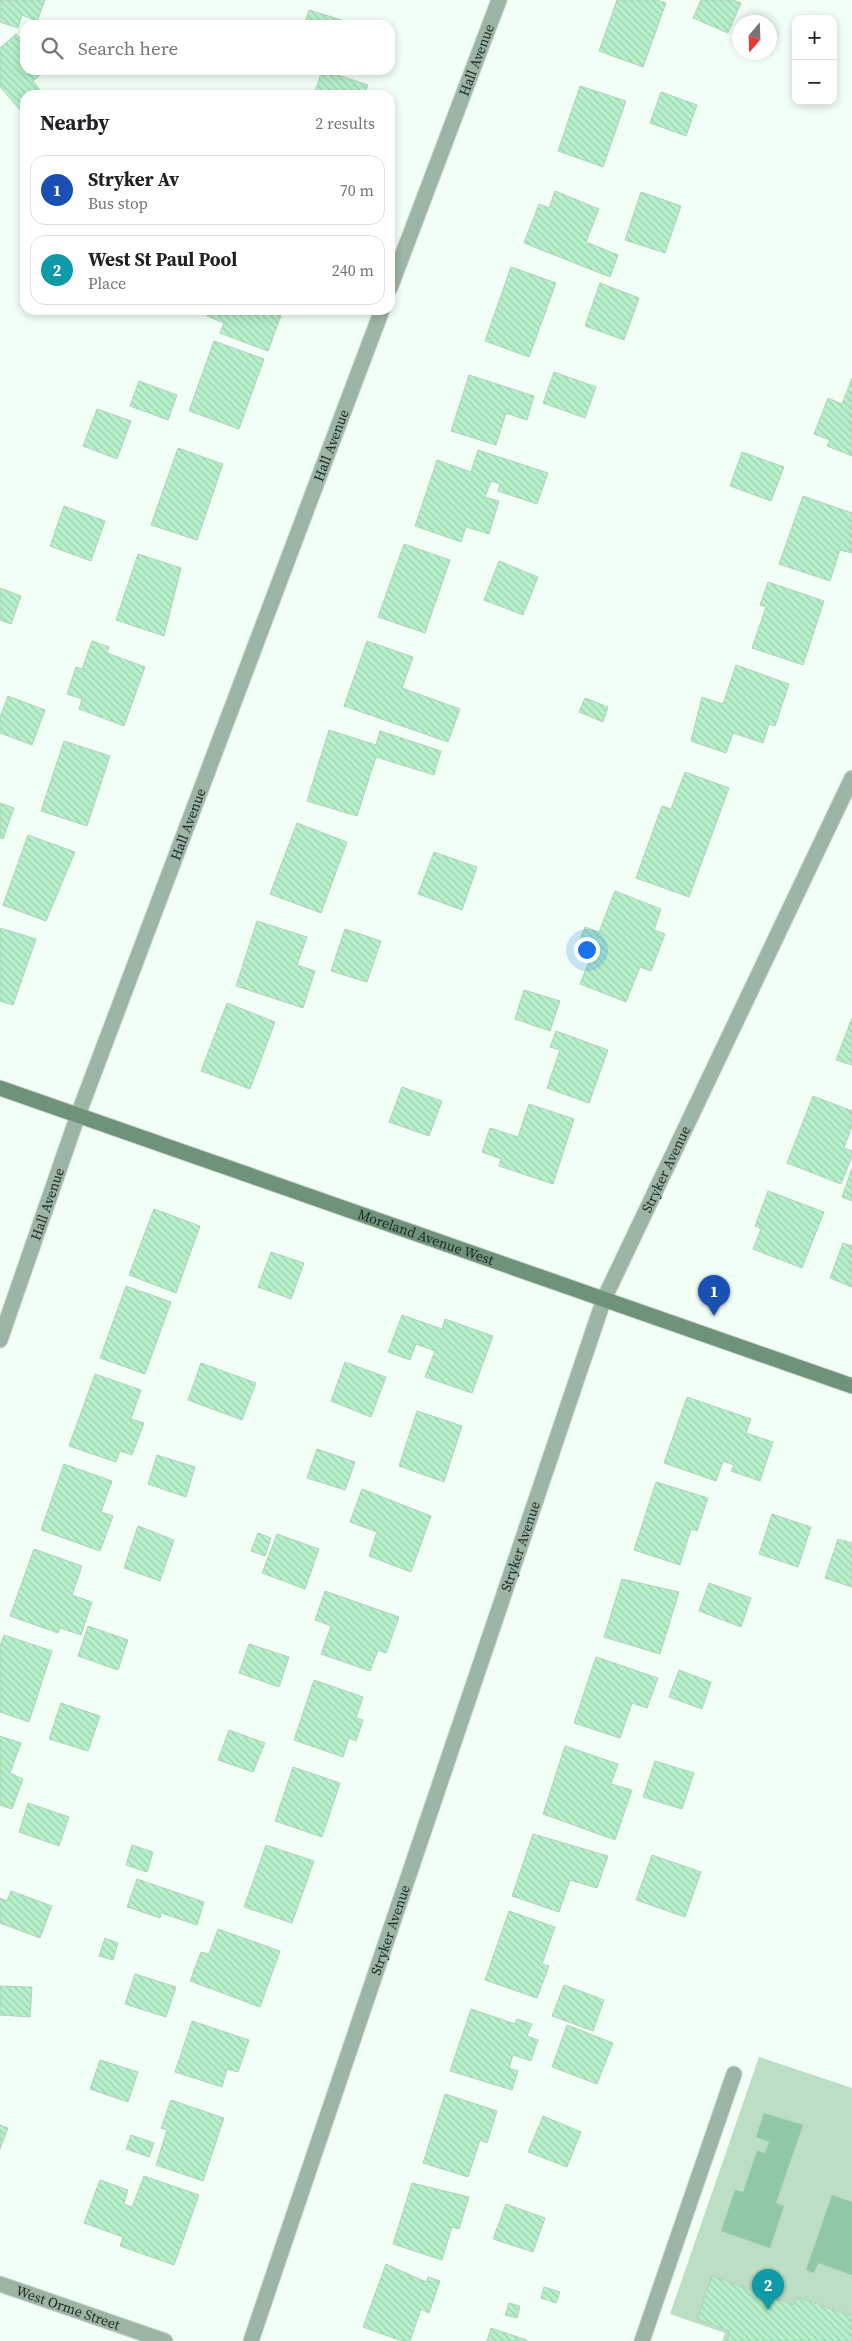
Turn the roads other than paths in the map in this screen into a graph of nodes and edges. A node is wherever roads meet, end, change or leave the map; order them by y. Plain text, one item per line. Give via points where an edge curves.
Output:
1 (499, 0) edge
2 (395, 275) edge
3 (380, 315) edge
4 (852, 778) edge
5 (0, 1088) edge
6 (78, 1115) junction
7 (604, 1299) junction
8 (0, 1340) edge
9 (852, 1386) edge
10 (734, 2074) dead end
11 (0, 2284) edge
12 (165, 2341) edge
13 (251, 2341) edge
14 (642, 2341) edge

1 - 2 street, Hall Avenue
3 - 6 street, Hall Avenue
4 - 7 street, Stryker Avenue
5 - 6 street, Moreland Avenue West
6 - 7 street, Moreland Avenue West
6 - 8 street, Hall Avenue
7 - 9 street, Moreland Avenue West
7 - 13 street, Stryker Avenue
10 - 14 street
11 - 12 street, West Orme Street

